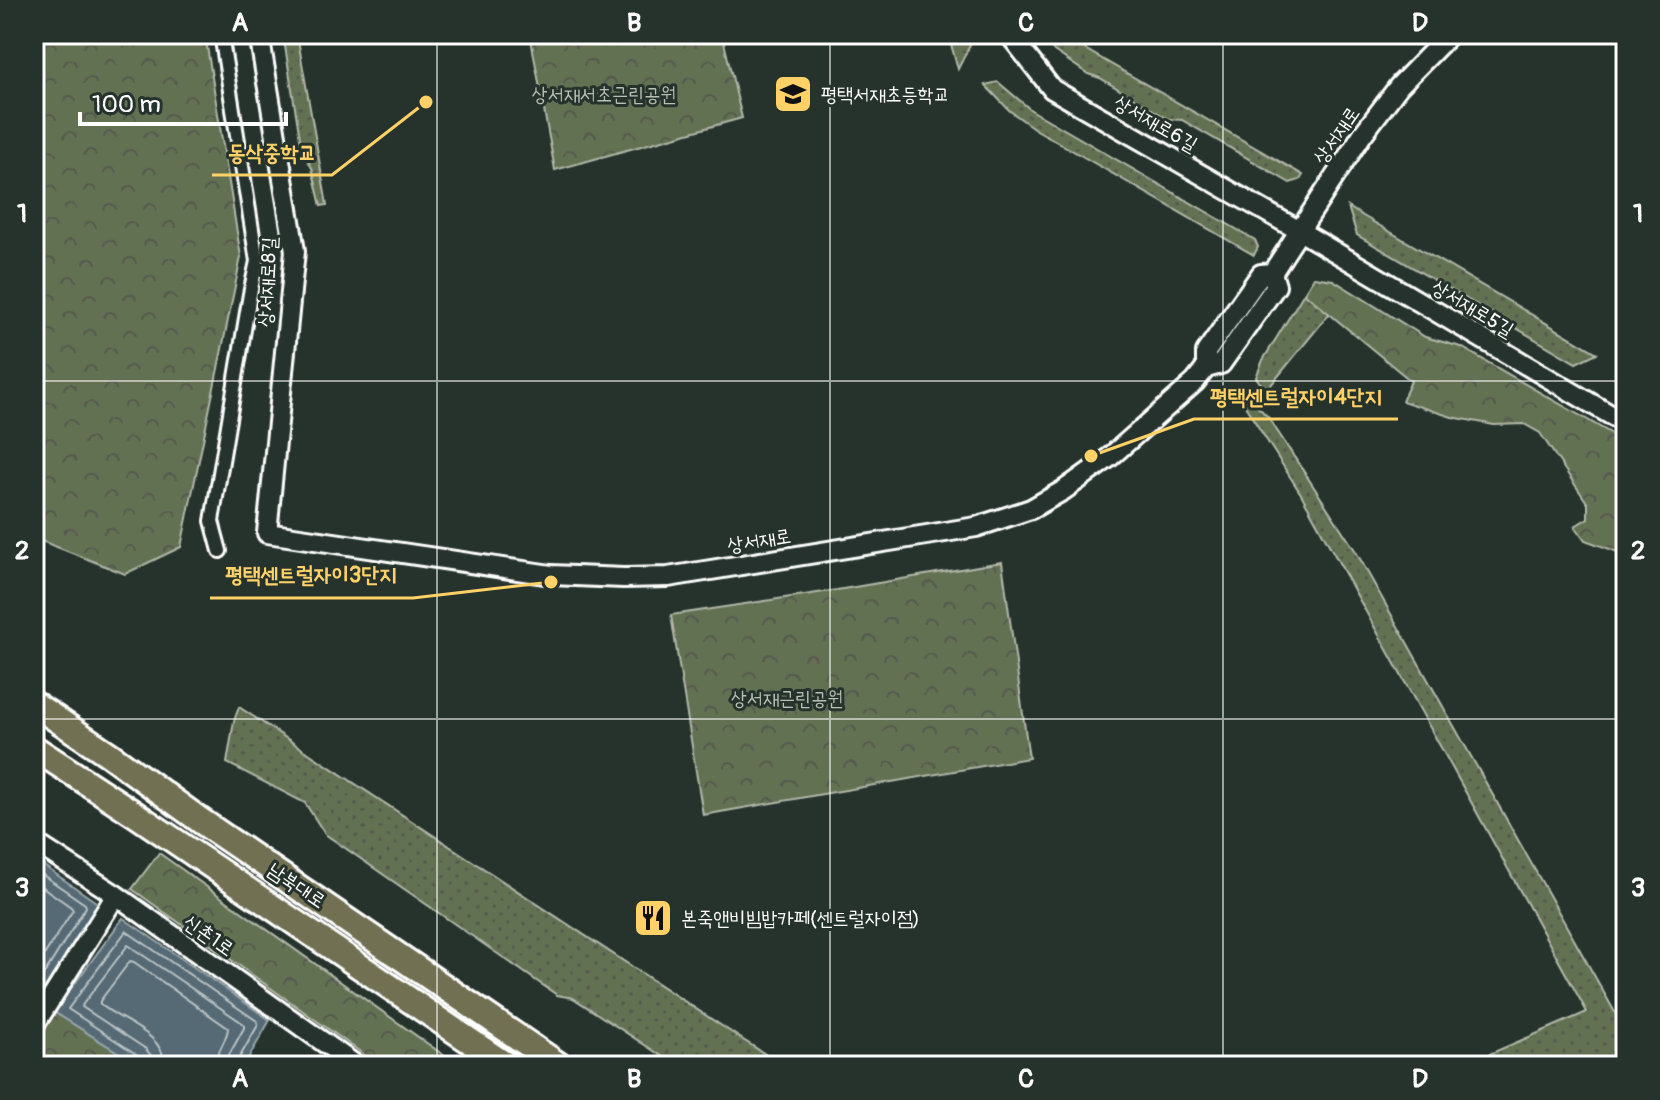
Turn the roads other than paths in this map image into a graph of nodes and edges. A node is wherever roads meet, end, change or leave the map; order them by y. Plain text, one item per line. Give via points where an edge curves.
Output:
1 (221, 34) edge
2 (259, 34) edge
3 (1009, 34) edge
4 (1450, 34) edge
5 (1298, 230) junction
6 (1626, 424) edge
7 (267, 533) joint
8 (220, 551) dead end
9 (34, 704) edge
10 (34, 748) edge
11 (34, 842) edge
12 (116, 895) junction
13 (34, 1026) edge
14 (357, 1066) edge
15 (507, 1066) edge
16 (560, 1066) edge

1 - 8 street via 257,261 212,521
2 - 7 street, 상서재로8길 via 295,251
3 - 5 street, 상서재로6길 via 1052,89
4 - 5 street, 상서재로 via 1399,86
5 - 6 street, 상서재로5길
5 - 7 street, 상서재로 via 1272,273 1276,286 1221,364 1206,368 1110,457 1064,490 1031,509 976,527 668,577 624,578 551,575
9 - 16 highway, 남북대로
10 - 15 highway, 남북대로
11 - 12 street, 신촌1로
12 - 13 street
12 - 14 street, 신촌1로

